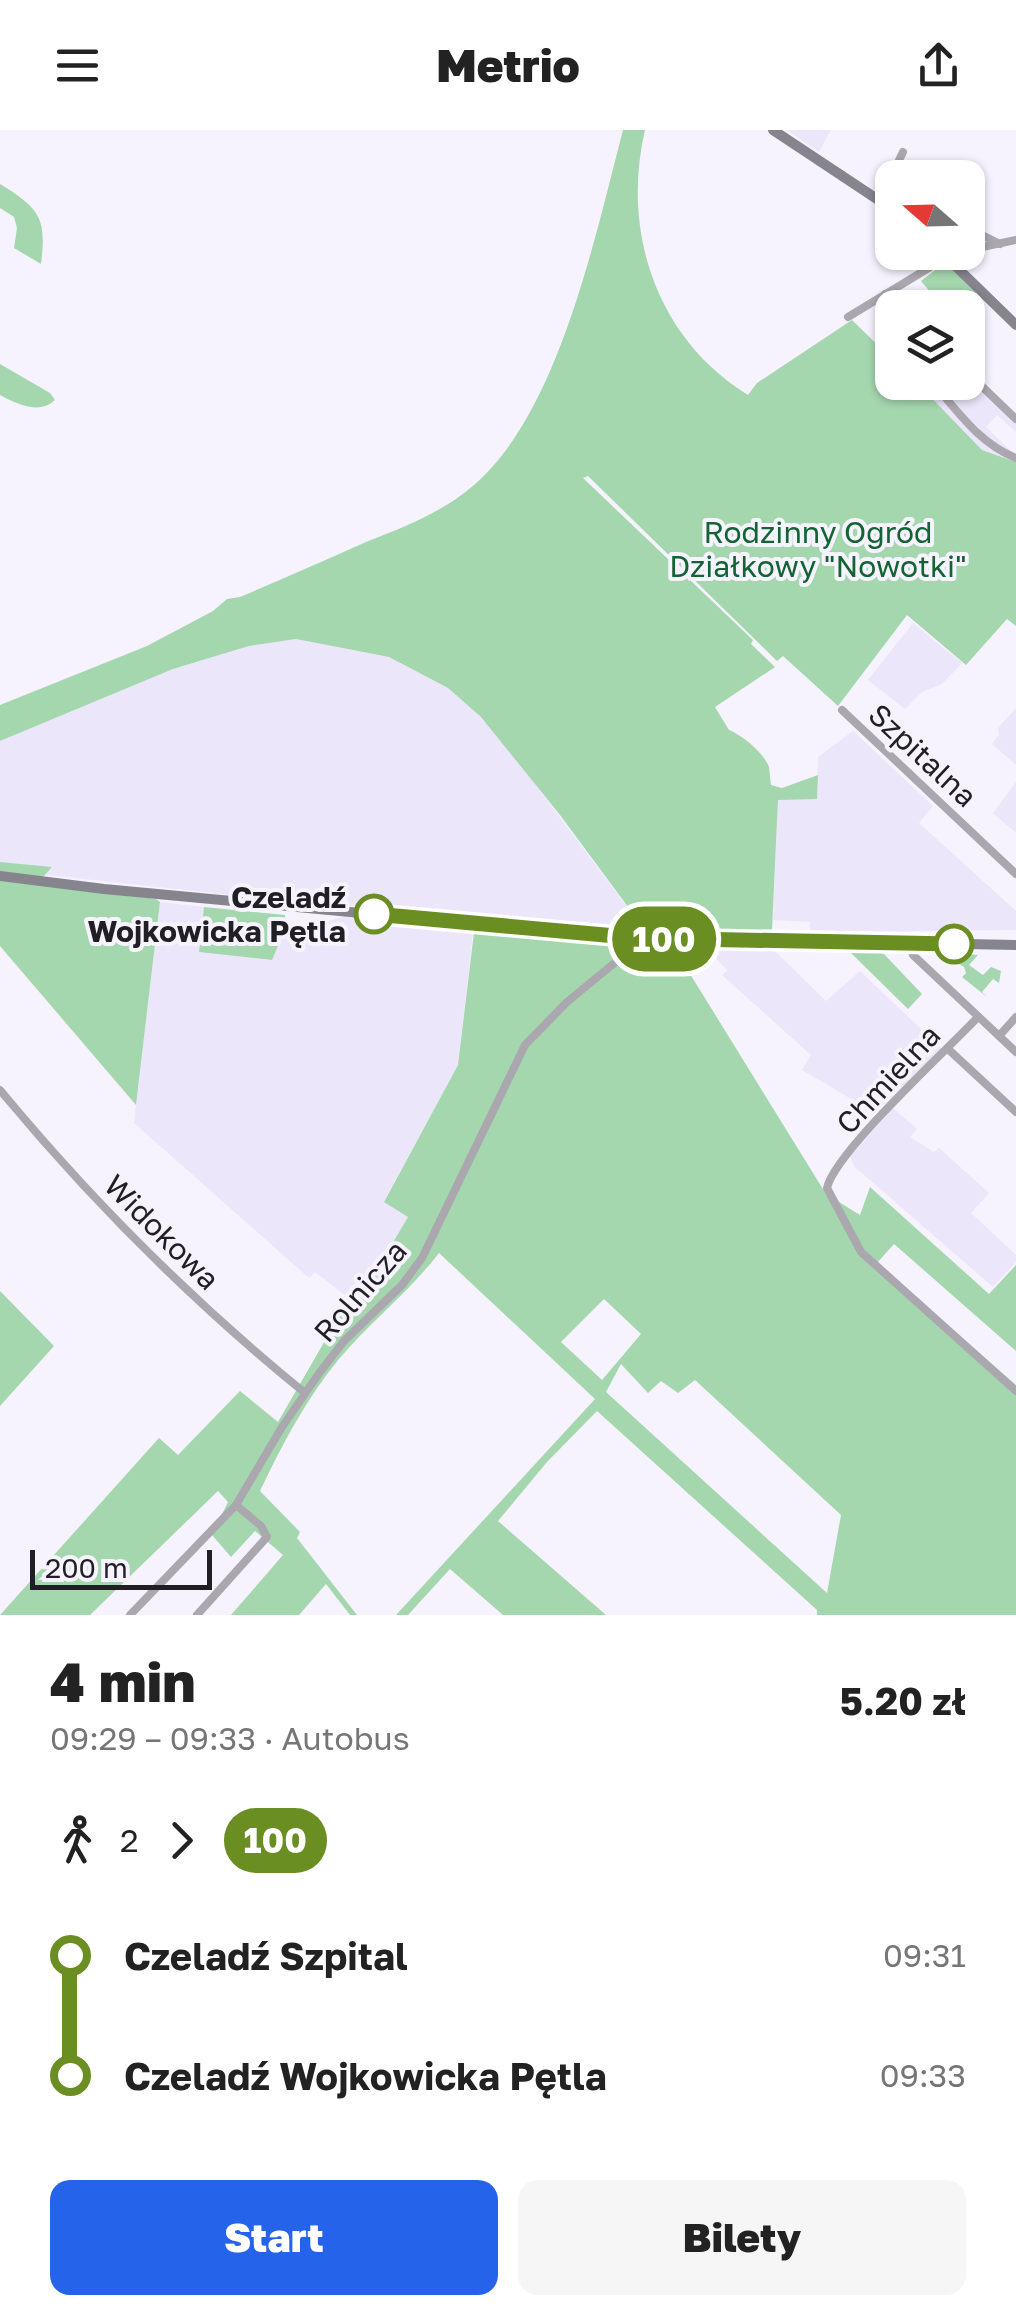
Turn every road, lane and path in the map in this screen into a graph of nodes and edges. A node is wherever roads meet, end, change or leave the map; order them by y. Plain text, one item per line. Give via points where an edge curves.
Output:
1 (773, 130) edge
2 (903, 152) dead end
3 (899, 160) edge
4 (875, 198) edge
5 (985, 236) edge
6 (1016, 241) edge
7 (1000, 244) junction
8 (985, 247) edge
9 (923, 270) edge
10 (963, 270) edge
11 (891, 290) edge
12 (875, 300) edge
13 (848, 317) dead end
14 (1016, 325) edge
15 (985, 389) edge
16 (948, 400) edge
17 (1016, 419) edge
18 (1016, 458) edge
19 (842, 710) dead end
20 (1016, 874) edge
21 (0, 876) edge
22 (638, 938) junction
23 (910, 943) junction
24 (1016, 945) edge
25 (978, 1017) junction
26 (1016, 1017) edge
27 (999, 1036) junction
28 (948, 1049) junction
29 (1016, 1052) edge
30 (0, 1090) edge
31 (1016, 1112) edge
32 (1016, 1390) edge
33 (305, 1393) junction
34 (236, 1505) junction
35 (130, 1615) edge
36 (197, 1615) edge

1 - 4 street
2 - 3 street
5 - 7 street
6 - 7 street
7 - 8 street
9 - 11 street
10 - 14 street
12 - 13 street
15 - 17 street
16 - 18 street via 983,438
19 - 20 street, Szpitalna
21 - 22 street
22 - 23 street
22 - 33 street, Rolnicza via 525,1045 422,1258 344,1340
23 - 24 street
23 - 25 street via 913,955
25 - 27 street
25 - 28 street, Chmielna
26 - 27 street
27 - 29 street
28 - 31 street
28 - 32 street, Chmielna via 832,1174 828,1194 861,1252
30 - 33 street, Widokowa via 120,1224
33 - 34 street, Rolnicza
34 - 35 street, Rolnicza
34 - 36 street via 261,1526 265,1542

